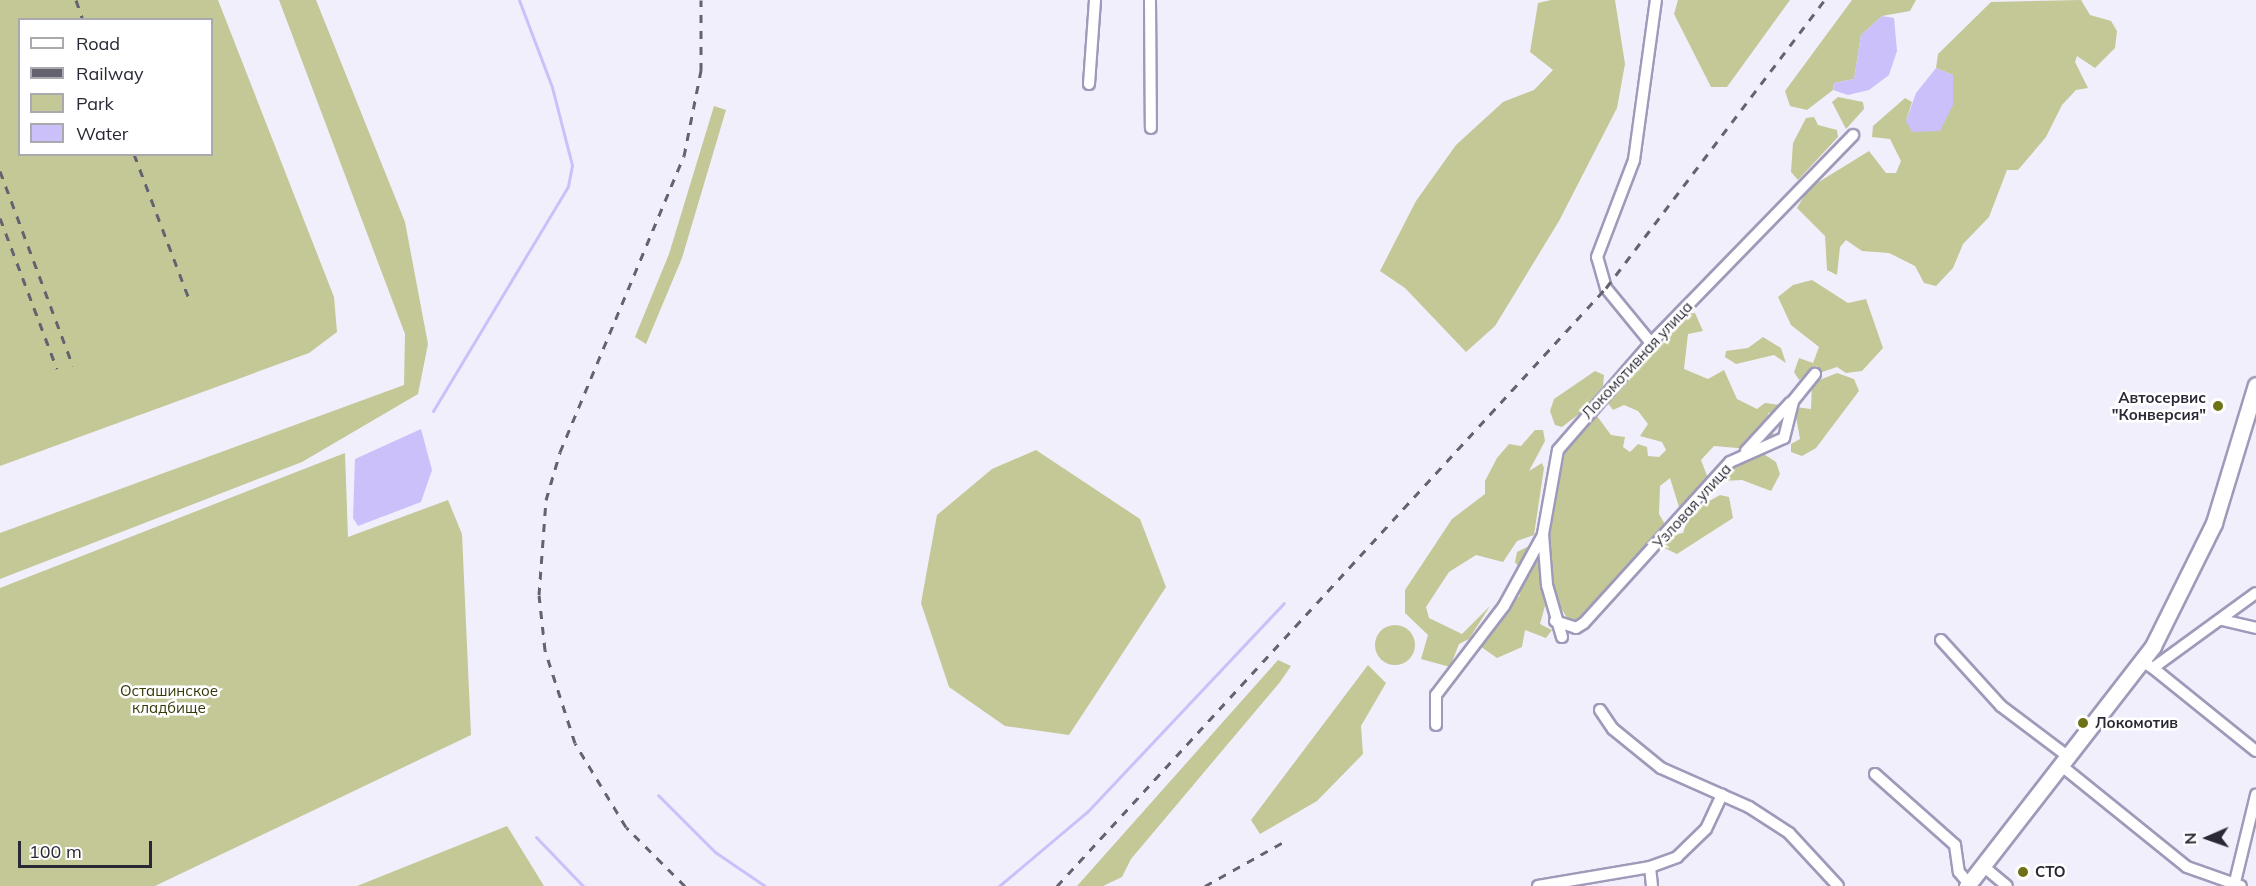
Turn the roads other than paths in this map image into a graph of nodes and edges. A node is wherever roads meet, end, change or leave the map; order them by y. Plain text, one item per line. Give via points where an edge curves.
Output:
1 (1095, 0) edge
2 (1150, 0) edge
3 (1656, 0) edge
4 (1089, 84) dead end
5 (1151, 128) dead end
6 (1853, 135) dead end
7 (1651, 342) junction
8 (1815, 374) dead end
9 (2256, 385) edge
10 (1793, 400) junction
11 (1746, 452) junction
12 (1543, 534) junction
13 (2256, 593) edge
14 (2222, 620) junction
15 (1555, 621) junction
16 (2256, 628) edge
17 (1562, 637) dead end
18 (1941, 640) dead end
19 (2148, 665) junction
20 (1600, 710) dead end
21 (1436, 725) dead end
22 (2256, 751) edge
23 (2067, 762) junction
24 (1875, 774) dead end
25 (1722, 794) junction
26 (2256, 795) edge
27 (1983, 866) junction
28 (1650, 867) junction
29 (1968, 885) edge
30 (1540, 886) edge
31 (1652, 886) edge
32 (1838, 886) edge
33 (2007, 886) edge
34 (2236, 886) edge

1 - 4 street
2 - 5 street
3 - 7 street via 1634,160 1597,257 1606,288
6 - 7 street, Локомотивная улица
7 - 12 street, Локомотивная улица via 1558,450
8 - 10 street, Узловая улица
9 - 19 main road via 2207,542
10 - 11 street
10 - 11 street, Узловая улица via 1784,438
11 - 15 street, Узловая улица via 1584,623 1576,628
12 - 15 street, Локомотивная улица
12 - 21 street via 1504,606 1436,695
13 - 14 street
14 - 16 street
14 - 19 street
15 - 17 street, Локомотивная улица
18 - 23 street via 2001,706
19 - 22 street
19 - 23 main road
20 - 25 street via 1613,729 1661,768
23 - 27 main road
23 - 34 street via 2187,867
24 - 29 street via 1955,845 1959,872
25 - 28 street via 1706,829 1677,857
25 - 32 street via 1789,833
26 - 34 street
27 - 29 main road
27 - 33 street
28 - 30 street
28 - 31 street

